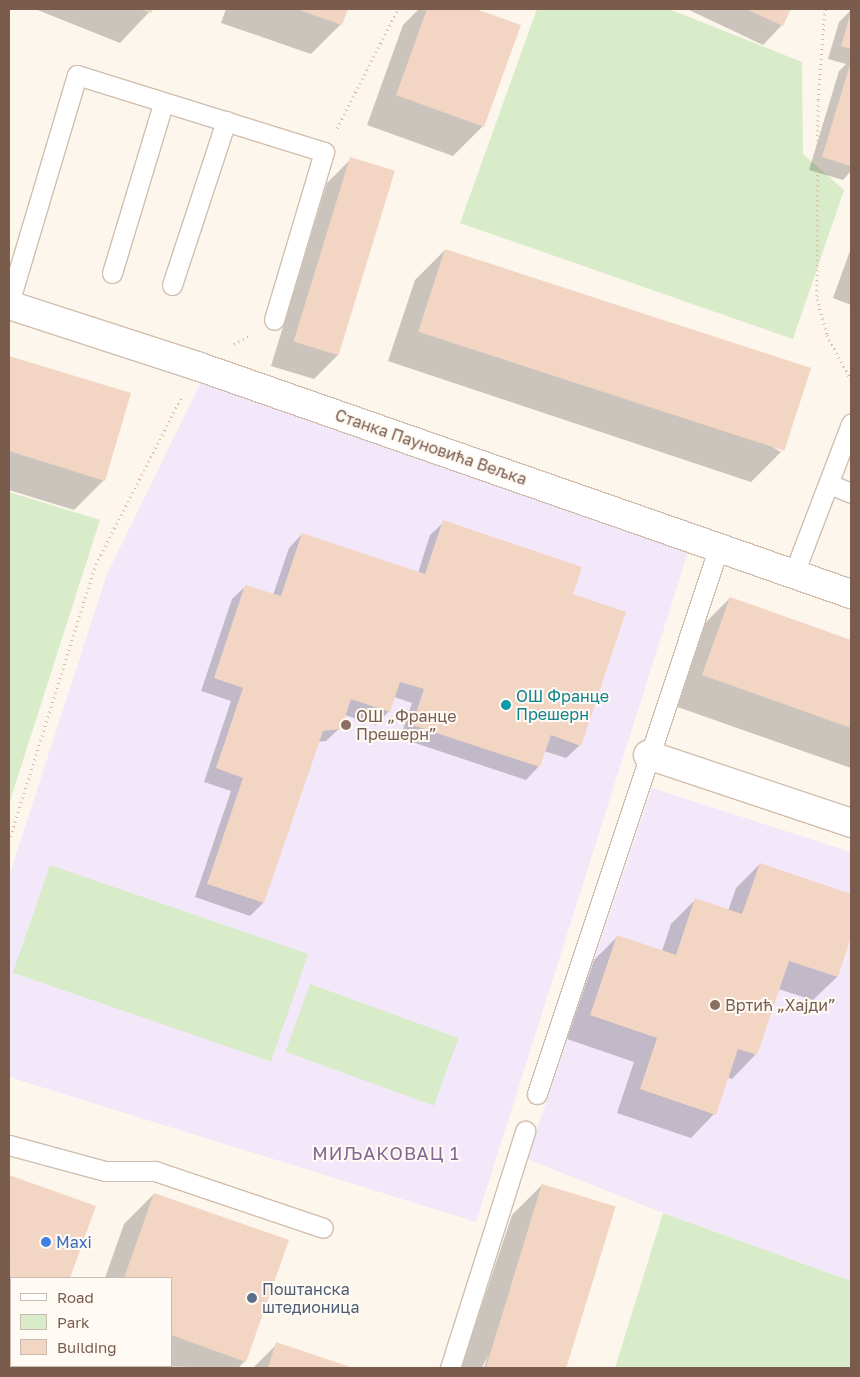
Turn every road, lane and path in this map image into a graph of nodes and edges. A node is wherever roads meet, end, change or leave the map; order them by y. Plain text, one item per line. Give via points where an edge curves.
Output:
1 (398, 9) edge
2 (825, 9) edge
3 (163, 104) junction
4 (226, 121) junction
5 (324, 152) junction
6 (112, 273) dead end
7 (172, 285) dead end
8 (9, 304) edge
9 (274, 320) dead end
10 (197, 366) junction
11 (851, 380) edge
12 (851, 424) edge
13 (829, 484) junction
14 (851, 493) edge
15 (719, 547) junction
16 (794, 574) junction
17 (851, 594) edge
18 (648, 755) junction
19 (851, 822) edge
20 (9, 842) edge
21 (537, 1094) dead end
22 (524, 1131) dead end
23 (9, 1145) edge
24 (323, 1228) dead end
25 (450, 1368) edge

1 - 5 path
2 - 11 path via 818,100 817,298 828,335
3 - 4 lane
3 - 6 lane
3 - 8 lane via 77,75
4 - 5 lane
4 - 7 lane
5 - 9 lane
8 - 10 street, Станка Пауновића Вељка
10 - 15 street, Станка Пауновића Вељка
10 - 20 path via 96,564
12 - 13 lane
13 - 14 lane
13 - 16 lane
15 - 16 street, Станка Пауновића Вељка
15 - 18 lane
16 - 17 street, Станка Пауновића Вељка
18 - 19 street
18 - 21 lane
22 - 25 lane
23 - 24 lane via 106,1171 156,1171

